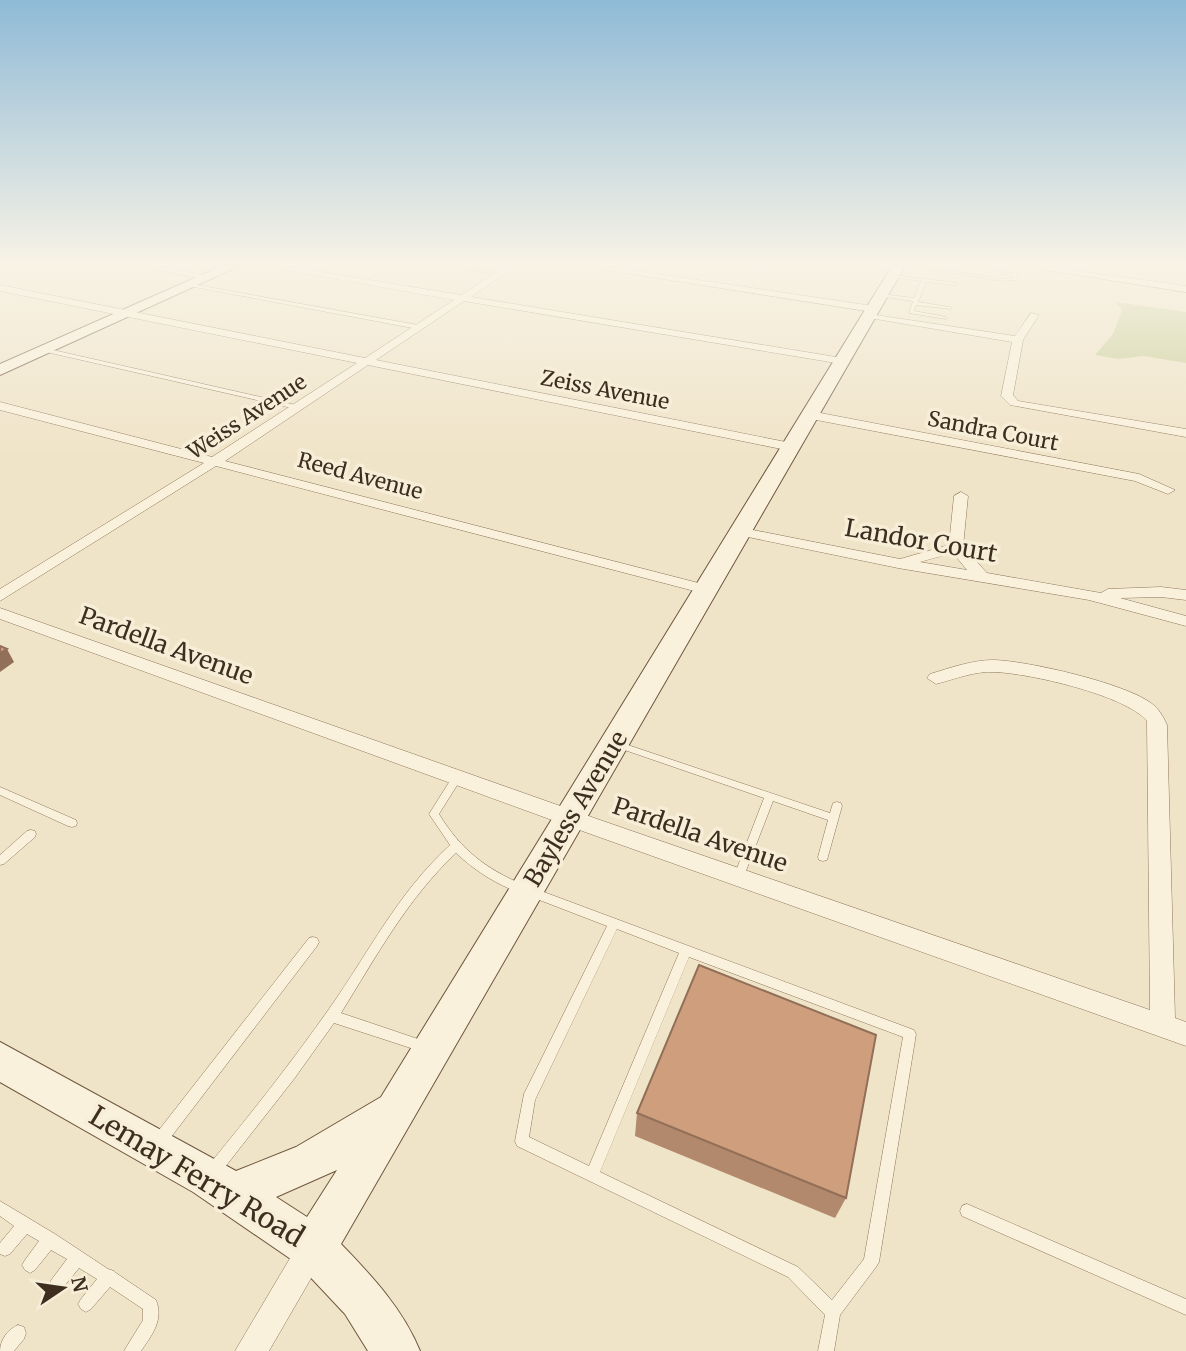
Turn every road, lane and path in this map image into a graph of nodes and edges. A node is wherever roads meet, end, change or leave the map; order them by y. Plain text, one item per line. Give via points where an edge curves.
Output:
1 (92, 329) edge
2 (202, 329) edge
3 (415, 329) edge
4 (650, 329) edge
5 (862, 329) edge
6 (993, 329) edge
7 (1025, 329) edge
8 (1018, 340) junction
9 (44, 350) junction
10 (364, 361) junction
11 (842, 361) junction
12 (0, 370) edge
13 (0, 406) edge
14 (296, 407) junction
15 (810, 415) junction
16 (1186, 433) edge
17 (791, 447) junction
18 (214, 462) junction
19 (1168, 490) dead end
20 (961, 496) dead end
21 (743, 532) junction
22 (956, 548) junction
23 (898, 564) junction
24 (981, 576) junction
25 (708, 590) junction
26 (1090, 594) junction
27 (1186, 595) edge
28 (0, 596) edge
29 (0, 613) edge
30 (1186, 621) edge
31 (936, 678) dead end
32 (614, 743) junction
33 (456, 779) junction
34 (0, 791) edge
35 (769, 798) junction
36 (837, 806) dead end
37 (570, 816) junction
38 (833, 818) junction
39 (72, 823) dead end
40 (31, 834) dead end
41 (456, 846) junction
42 (822, 857) dead end
43 (0, 862) edge
44 (739, 876) junction
45 (527, 890) junction
46 (614, 923) junction
47 (313, 942) dead end
48 (686, 950) junction
49 (331, 1016) junction
50 (1163, 1026) junction
51 (1186, 1034) edge
52 (434, 1050) junction
53 (0, 1061) edge
54 (398, 1110) junction
55 (156, 1147) junction
56 (592, 1175) junction
57 (220, 1185) junction
58 (0, 1208) edge
59 (967, 1211) dead end
60 (25, 1224) junction
61 (50, 1239) junction
62 (314, 1248) junction
63 (5, 1249) dead end
64 (78, 1257) junction
65 (30, 1265) dead end
66 (109, 1276) junction
67 (57, 1284) dead end
68 (86, 1304) dead end
69 (1186, 1307) edge
70 (833, 1312) junction
71 (18, 1334) dead end
72 (4, 1351) edge
73 (132, 1351) edge
74 (251, 1351) edge
75 (396, 1351) edge
76 (826, 1351) edge

1 - 9 main road
2 - 10 street, Zeiss Avenue
3 - 10 street, Weiss Avenue
4 - 11 street
5 - 11 main road, Bayless Avenue
6 - 8 street
7 - 8 street
8 - 16 street via 1007,396 1014,403
9 - 12 main road
9 - 14 lane
10 - 14 street, Weiss Avenue
10 - 17 street, Zeiss Avenue
11 - 15 main road, Bayless Avenue
13 - 18 street, Reed Avenue
14 - 18 street, Weiss Avenue
15 - 17 main road, Bayless Avenue
15 - 19 street, Sandra Court via 1139,478
17 - 21 main road, Bayless Avenue
18 - 25 street, Reed Avenue
18 - 28 street, Weiss Avenue
20 - 22 street
21 - 23 street, Landor Court
21 - 25 main road, Bayless Avenue
22 - 23 street
22 - 24 street
23 - 24 street, Landor Court
24 - 26 street, Landor Court
25 - 32 main road, Bayless Avenue
26 - 27 street, Landor Court
26 - 30 street, Landor Court
29 - 33 street, Pardella Avenue
31 - 50 street via 990,666 1019,668 1148,709 1158,725
32 - 35 lane
32 - 37 main road, Bayless Avenue
33 - 37 street, Pardella Avenue
33 - 41 lane via 434,814
34 - 39 lane
35 - 38 lane
35 - 44 lane
36 - 38 lane
37 - 44 street, Pardella Avenue
37 - 45 main road, Bayless Avenue
38 - 42 lane
40 - 43 lane
41 - 45 lane via 476,867
41 - 49 lane via 411,893
44 - 50 street, Pardella Avenue
45 - 46 lane
45 - 52 main road, Bayless Avenue
46 - 48 lane
46 - 56 lane via 529,1099 522,1141
47 - 55 lane
48 - 56 lane
48 - 70 lane via 910,1034 871,1262
49 - 52 lane
49 - 57 lane
50 - 51 street, Pardella Avenue
52 - 54 main road, Bayless Avenue
53 - 55 main road, Lemay Ferry Road
54 - 57 main road via 310,1162
54 - 62 main road, Bayless Avenue
55 - 57 main road, Lemay Ferry Road
56 - 70 lane via 793,1272
57 - 62 main road, Lemay Ferry Road
58 - 60 lane
59 - 69 lane
60 - 61 lane
60 - 63 lane
61 - 64 lane
61 - 65 lane
62 - 74 street, Bayless Avenue
62 - 75 main road, Lemay Ferry Road via 361,1298
64 - 66 lane
64 - 67 lane
66 - 68 lane
66 - 73 lane via 151,1305 151,1322
70 - 76 lane
71 - 72 lane

